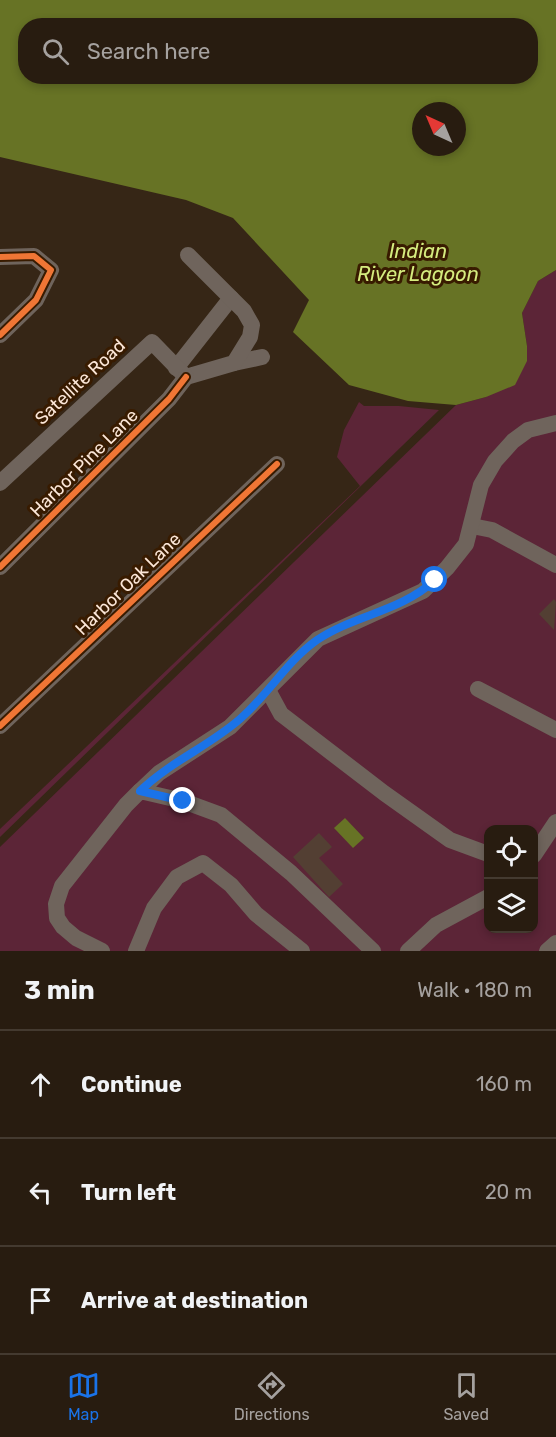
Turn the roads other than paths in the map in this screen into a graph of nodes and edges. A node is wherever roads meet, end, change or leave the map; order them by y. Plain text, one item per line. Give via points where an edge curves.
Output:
1 (188, 255) dead end
2 (0, 256) edge
3 (231, 298) junction
4 (0, 335) edge
5 (262, 357) dead end
6 (234, 363) junction
7 (181, 373) junction
8 (554, 423) edge
9 (277, 464) dead end
10 (0, 483) edge
11 (472, 526) junction
12 (556, 565) edge
13 (0, 567) edge
14 (478, 689) dead end
15 (268, 690) junction
16 (0, 726) edge
17 (556, 730) edge
18 (140, 791) junction
19 (556, 822) edge
20 (538, 849) edge
21 (484, 852) edge
22 (484, 900) edge
23 (556, 943) edge
24 (102, 951) edge
25 (136, 951) edge
26 (302, 951) edge
27 (373, 951) edge
28 (408, 951) edge
29 (547, 951) edge

1 - 3 street
2 - 4 street via 34,256 51,270 36,300
3 - 6 street via 252,325 250,337
3 - 7 street, Harbor Pine Lane
5 - 6 street
6 - 7 street
7 - 10 street, Satellite Road via 152,342
7 - 13 street, Harbor Pine Lane via 169,399
8 - 11 street via 528,430 495,461 481,485
9 - 16 street, Harbor Oak Lane
11 - 12 street via 492,530
11 - 15 street via 457,556 423,591 318,639
14 - 17 street
15 - 18 street via 230,727 159,773
15 - 21 street via 281,714 384,793 450,840
18 - 24 street via 62,886 56,904 57,918 63,927
18 - 27 street via 221,815 291,873
19 - 20 street
22 - 28 street via 436,925
23 - 29 street
25 - 26 street via 165,892 177,877 203,863

